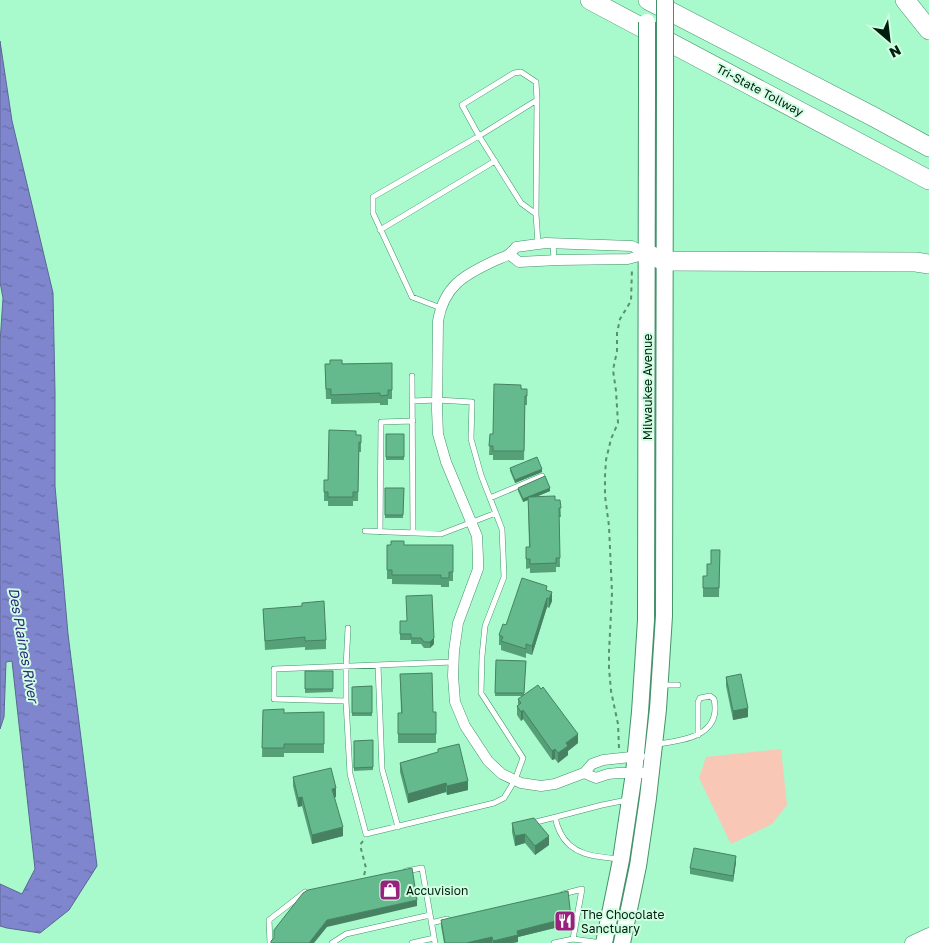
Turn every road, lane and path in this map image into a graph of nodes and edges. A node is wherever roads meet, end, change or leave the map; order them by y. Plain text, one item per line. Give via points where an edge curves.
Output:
1 (590, 0) edge
2 (648, 0) edge
3 (665, 0) edge
4 (905, 0) edge
5 (929, 30) edge
6 (537, 100) junction
7 (480, 136) junction
8 (929, 147) edge
9 (495, 161) junction
10 (929, 180) edge
11 (536, 214) junction
12 (380, 230) junction
13 (538, 244) junction
14 (553, 244) junction
15 (647, 254) junction
16 (510, 255) junction
17 (554, 260) junction
18 (665, 261) junction
19 (929, 264) edge
20 (632, 266) dead end
21 (441, 308) junction
22 (412, 376) dead end
23 (412, 400) junction
24 (437, 400) junction
25 (413, 422) junction
26 (542, 476) edge
27 (490, 498) junction
28 (496, 513) junction
29 (471, 522) junction
30 (366, 531) dead end
31 (380, 532) junction
32 (413, 533) junction
33 (348, 628) dead end
34 (453, 662) junction
35 (378, 665) junction
36 (346, 667) junction
37 (660, 685) junction
38 (678, 685) dead end
39 (346, 701) junction
40 (698, 735) junction
41 (618, 753) dead end
42 (636, 756) junction
43 (653, 758) junction
44 (584, 773) junction
45 (634, 773) junction
46 (515, 780) junction
47 (630, 800) junction
48 (556, 817) junction
49 (529, 824) edge
50 (398, 827) junction
51 (366, 834) junction
52 (621, 860) junction
53 (402, 872) edge
54 (363, 880) edge
55 (307, 891) edge
56 (554, 896) edge
57 (430, 915) junction
58 (450, 919) edge
59 (431, 923) junction
60 (929, 935) edge
61 (573, 939) junction
62 (434, 940) edge
63 (560, 942) edge
64 (270, 943) edge
65 (332, 943) edge
66 (412, 943) edge
67 (554, 943) edge
68 (603, 943) edge
69 (622, 943) edge
70 (912, 943) edge

1 - 10 highway, Tri-State Tollway
2 - 8 highway
2 - 15 main road, Milwaukee Avenue, bridge
3 - 18 main road, Milwaukee Avenue, bridge
4 - 5 highway
6 - 7 lane
6 - 7 lane via 536,82 521,72 514,73 462,105
6 - 11 lane
7 - 9 lane
7 - 12 lane via 373,197 373,212
9 - 11 lane via 521,203
9 - 12 lane
11 - 13 lane
12 - 21 lane via 412,297
13 - 14 street
13 - 16 street via 516,247
14 - 15 street via 632,246
14 - 17 lane
15 - 17 street via 628,259
15 - 18 highway
15 - 42 main road, Milwaukee Avenue via 646,620
16 - 17 street via 519,262
16 - 21 street via 467,274 449,292
18 - 19 highway
18 - 37 main road, Milwaukee Avenue via 664,616
20 - 41 path via 631,301 618,324 613,370 618,423 611,439 605,476 612,593 609,668 618,724
21 - 24 street
22 - 23 lane
23 - 24 lane
23 - 25 lane
24 - 27 lane via 472,402 471,440
24 - 29 street via 440,443
25 - 31 lane via 380,422
25 - 32 lane
26 - 27 lane
27 - 28 lane
28 - 29 lane
28 - 46 lane via 502,529 504,577 485,626 481,693 523,758
29 - 32 lane via 441,534
29 - 34 street via 477,536 478,569 458,623
30 - 31 lane
31 - 32 lane
33 - 36 lane
34 - 35 lane
34 - 46 street via 455,702 464,726 488,761 502,774
35 - 36 lane
35 - 50 lane via 382,769
36 - 39 lane
36 - 39 lane via 274,669 274,700
37 - 38 lane
37 - 43 main road, Milwaukee Avenue
39 - 51 lane via 350,774
40 - 40 lane via 715,714 714,698 710,696 700,698 698,702
40 - 43 lane
42 - 43 street
42 - 44 street via 603,760 592,764
42 - 45 main road, Milwaukee Avenue
43 - 45 street
43 - 69 main road, Milwaukee Avenue via 638,866
44 - 45 street via 596,778
44 - 46 street via 548,786
45 - 47 main road, Milwaukee Avenue
46 - 50 lane via 504,798 494,803
47 - 48 lane
47 - 52 main road, Milwaukee Avenue
48 - 49 lane
48 - 52 lane via 568,845 588,855
50 - 51 lane
51 - 54 path via 360,845 366,868
52 - 68 main road, Milwaukee Avenue
53 - 57 lane via 422,868
55 - 64 lane via 269,920
56 - 61 lane via 582,890
57 - 59 lane
57 - 65 lane via 346,934
58 - 59 lane
59 - 62 lane
60 - 70 main road
61 - 63 lane
61 - 68 lane
62 - 66 lane
63 - 67 lane

